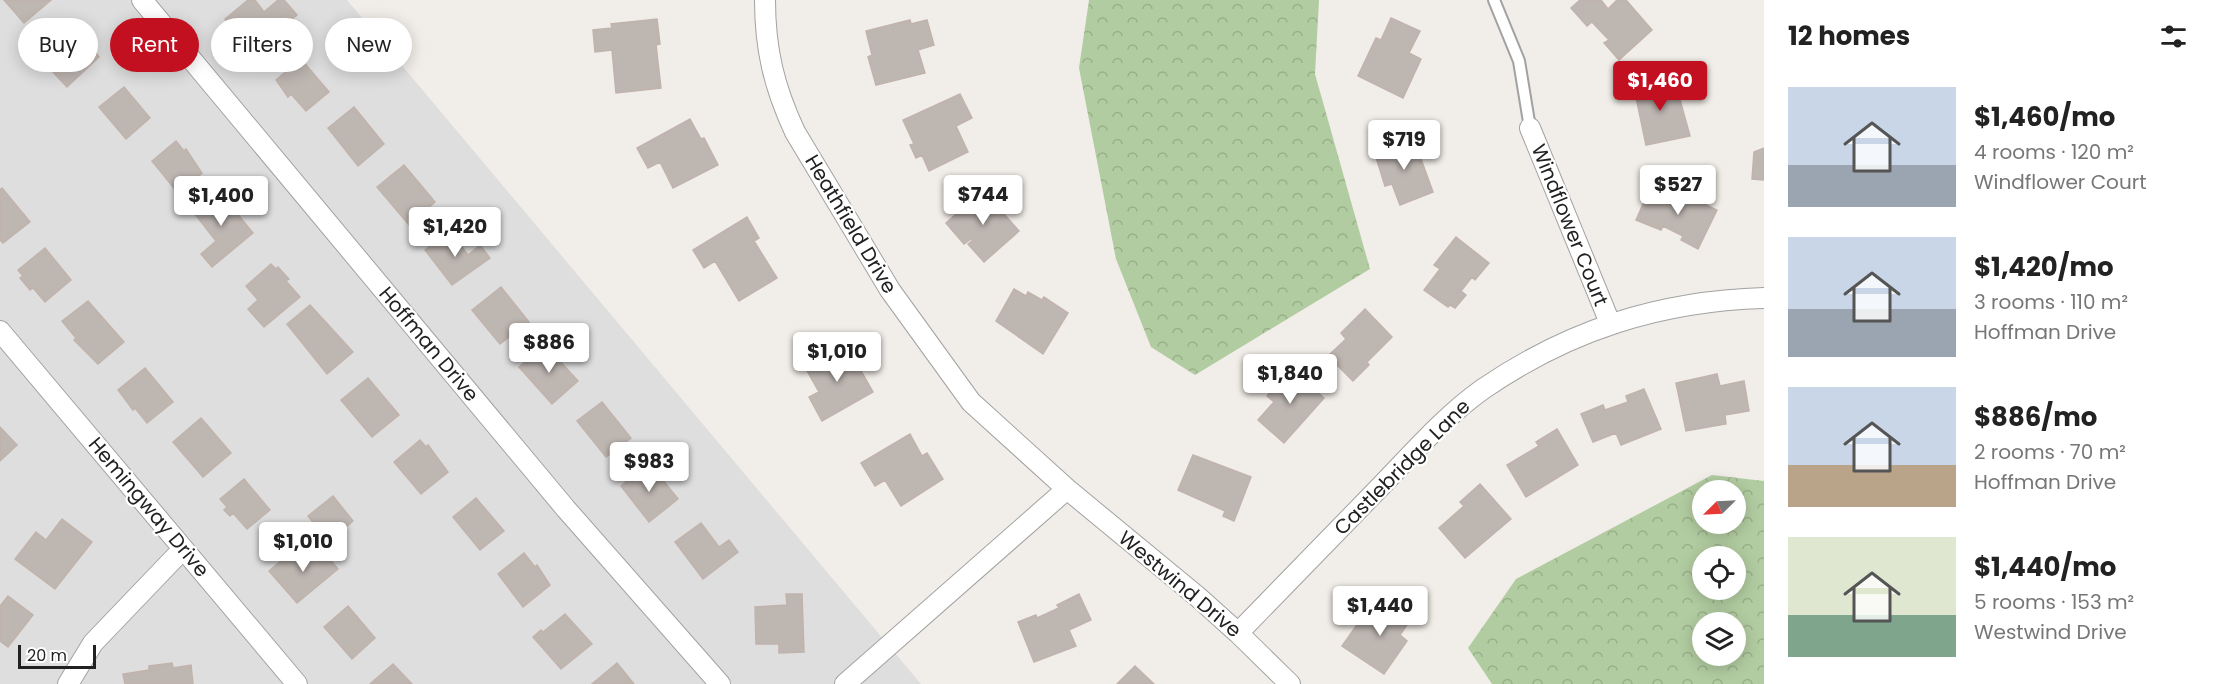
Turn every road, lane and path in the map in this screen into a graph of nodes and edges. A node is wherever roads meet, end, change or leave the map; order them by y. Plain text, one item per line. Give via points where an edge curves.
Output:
1 (142, 0) edge
2 (765, 0) edge
3 (1494, 0) edge
4 (1530, 128) joint
5 (1764, 298) edge
6 (1610, 323) junction
7 (0, 331) edge
8 (1067, 489) junction
9 (183, 549) junction
10 (1238, 633) junction
11 (68, 684) edge
12 (297, 684) edge
13 (720, 684) edge
14 (845, 684) edge
15 (1290, 684) edge

1 - 13 street, Hoffman Drive via 559,500
2 - 8 street, Heathfield Drive via 765,32 784,110 890,290 971,402
3 - 4 lane via 1519,61
4 - 6 street, Windflower Court
5 - 6 street, Castlebridge Lane via 1722,299
6 - 10 street, Castlebridge Lane via 1526,361 1481,390 1440,425
7 - 9 street, Hemingway Drive
8 - 10 street, Westwind Drive
8 - 14 street
9 - 11 street via 93,643
9 - 12 street, Hemingway Drive
10 - 15 street, Westwind Drive

